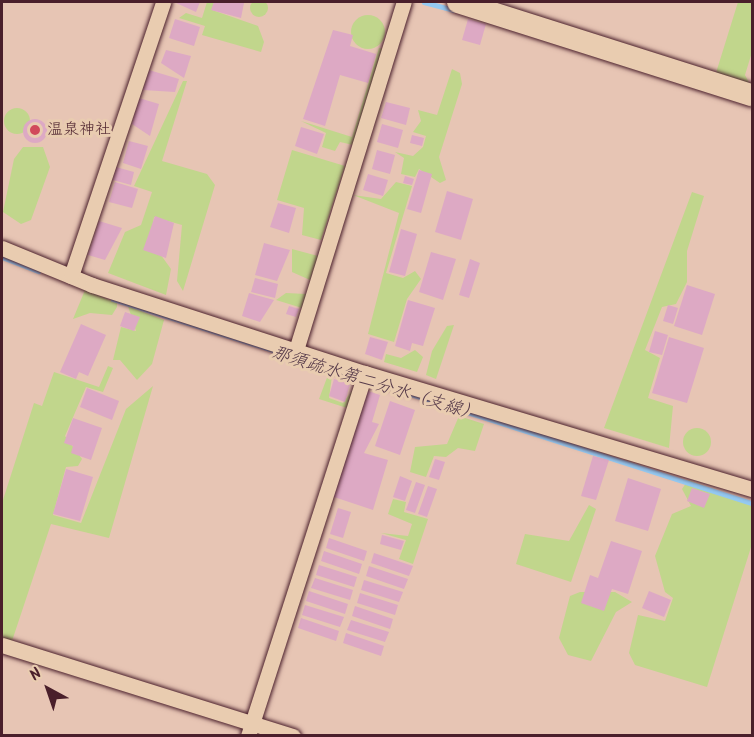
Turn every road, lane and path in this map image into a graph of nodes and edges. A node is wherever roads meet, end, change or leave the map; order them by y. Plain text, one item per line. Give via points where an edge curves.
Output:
1 (163, 2) edge
2 (404, 2) edge
3 (458, 2) edge
4 (753, 95) edge
5 (2, 248) edge
6 (71, 276) junction
7 (296, 350) junction
8 (365, 373) junction
9 (753, 489) edge
10 (2, 645) edge
11 (250, 729) edge
12 (293, 735) edge

1 - 6 street
2 - 7 street
3 - 4 street
5 - 6 street
6 - 7 street
7 - 8 street
8 - 9 street
8 - 11 street
10 - 11 street
11 - 12 street

